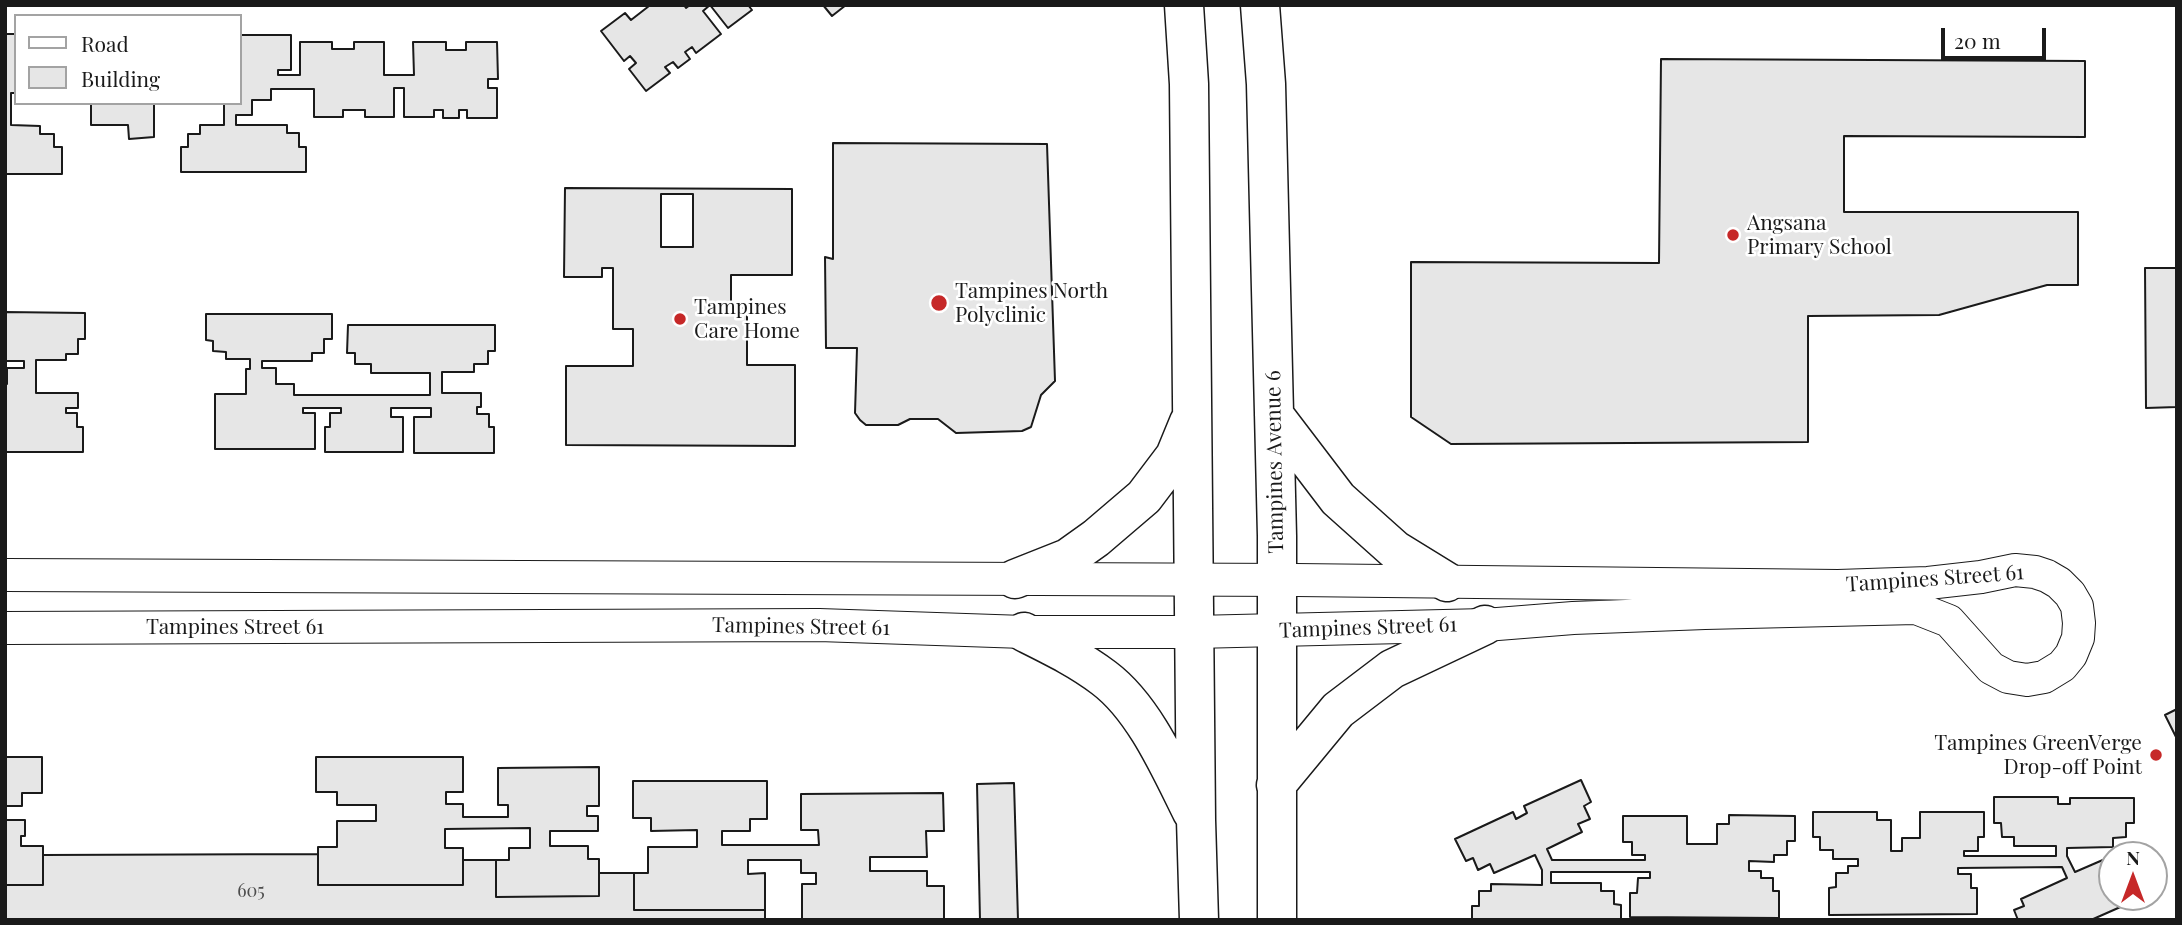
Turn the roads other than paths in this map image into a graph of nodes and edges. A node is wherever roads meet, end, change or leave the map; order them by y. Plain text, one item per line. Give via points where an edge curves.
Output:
1 (1184, 5) edge
2 (1260, 5) edge
3 (1193, 413) junction
4 (1274, 415) junction
5 (5, 575) edge
6 (1015, 579) junction
7 (1194, 580) junction
8 (1278, 580) junction
9 (1447, 582) junction
10 (1485, 625) junction
11 (5, 628) edge
12 (1277, 631) junction
13 (1024, 632) junction
14 (1195, 632) junction
15 (1276, 785) junction
16 (1196, 820) junction
17 (1199, 920) edge
18 (1277, 920) edge

1 - 3 street
2 - 4 street, Tampines Avenue 6
3 - 6 street via 1175,456 1144,497 1068,558
3 - 7 street
4 - 8 street, Tampines Avenue 6
4 - 9 street via 1338,499 1395,550
5 - 6 street, Tampines Street 61
6 - 7 street, Tampines Street 61
7 - 8 street, Tampines Street 61
7 - 14 street
8 - 9 street, Tampines Street 61
8 - 12 street, Tampines Avenue 6
9 - 10 street, Tampines Street 61 via 1838,586 1928,583 2015,570 2035,572 2059,583 2077,606 2089,640 2045,677 2027,680 1991,668 1949,621 1916,608 1586,617
10 - 12 street, Tampines Street 61
10 - 15 street via 1392,669 1338,710
11 - 13 street, Tampines Street 61 via 819,625
12 - 14 street, Tampines Street 61
12 - 15 street, Tampines Avenue 6
13 - 14 street, Tampines Street 61
13 - 16 street via 1065,652 1113,686 1161,750
14 - 16 street
15 - 18 street, Tampines Avenue 6
16 - 17 street

